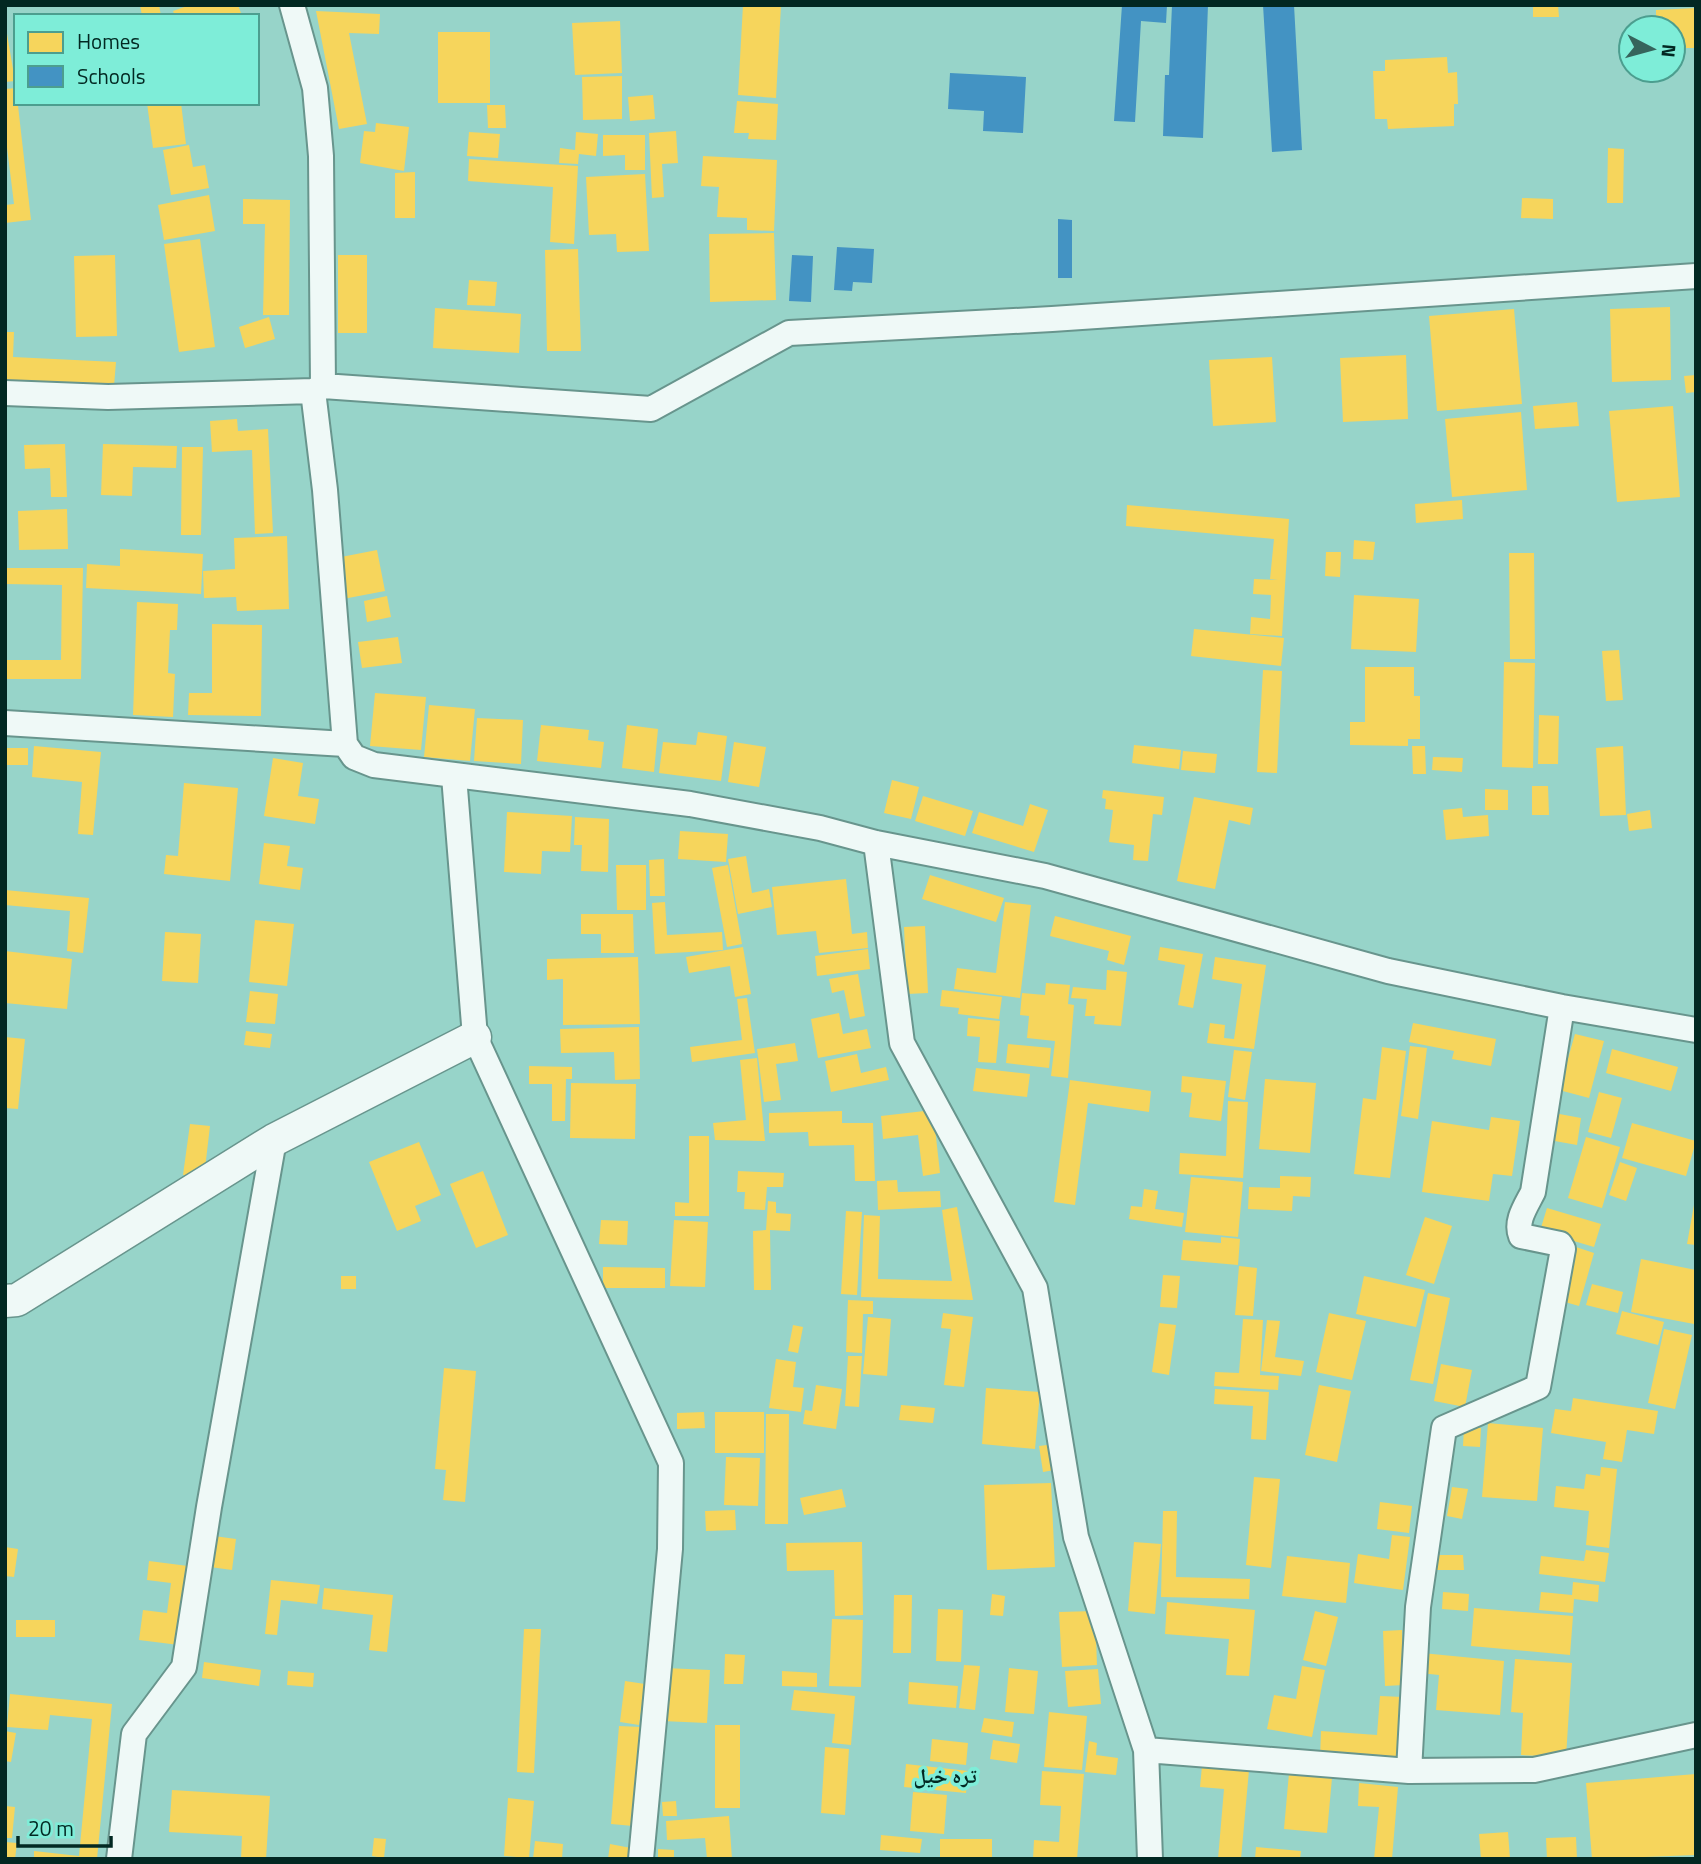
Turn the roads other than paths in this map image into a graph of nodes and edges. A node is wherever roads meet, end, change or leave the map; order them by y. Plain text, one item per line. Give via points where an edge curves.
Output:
1 (292, 5) edge
2 (1696, 276) edge
3 (318, 388) junction
4 (5, 393) edge
5 (5, 723) edge
6 (345, 744) junction
7 (454, 776) junction
8 (876, 843) junction
9 (1562, 1007) junction
10 (1696, 1030) edge
11 (475, 1037) junction
12 (274, 1140) junction
13 (5, 1301) edge
14 (1696, 1735) edge
15 (1146, 1750) junction
16 (1409, 1771) junction
17 (119, 1859) edge
18 (641, 1859) edge
19 (1150, 1859) edge

1 - 3 street via 316,88 321,156
2 - 3 street via 789,333 651,409
3 - 4 street via 108,397
3 - 6 street
5 - 6 street
6 - 7 street via 354,757 374,765
7 - 8 street via 690,804
7 - 11 street
8 - 9 street via 1045,876 1388,971
8 - 15 street via 902,1043 1035,1288 1076,1537
9 - 10 street
9 - 16 street via 1532,1192 1519,1230 1521,1236 1560,1244 1563,1249 1538,1387 1444,1428 1418,1607
11 - 12 street
11 - 18 street via 671,1463 670,1549
12 - 13 street via 17,1300
12 - 17 street via 184,1667 134,1734
14 - 16 street via 1534,1770
15 - 16 street
15 - 19 street

